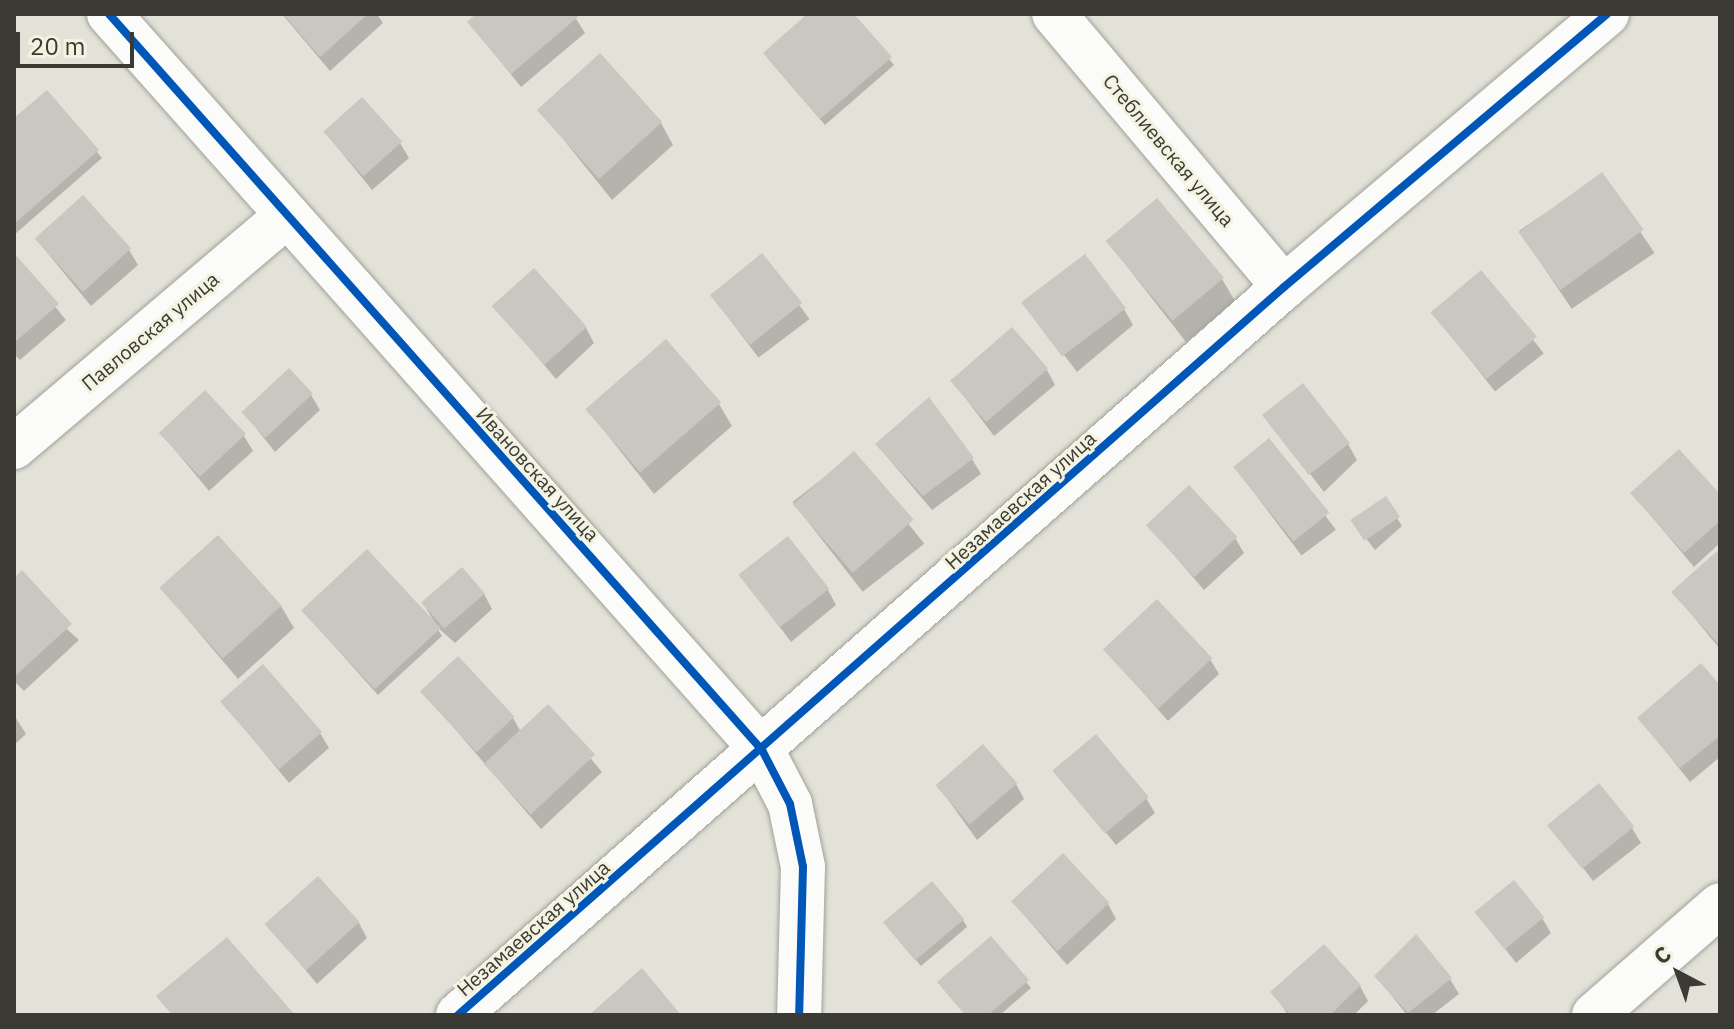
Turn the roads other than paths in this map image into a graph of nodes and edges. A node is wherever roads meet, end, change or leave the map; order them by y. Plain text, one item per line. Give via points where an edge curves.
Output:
1 (109, 14) edge
2 (1054, 14) edge
3 (1607, 14) edge
4 (286, 216) junction
5 (1284, 287) junction
6 (14, 447) edge
7 (762, 750) junction
8 (1720, 905) edge
9 (458, 1015) edge
10 (799, 1015) edge
11 (1594, 1015) edge

1 - 4 street, Ивановская улица
2 - 5 street, Стеблиевская улица
3 - 5 street, Незамаевская улица
4 - 6 street, Павловская улица
4 - 7 street, Ивановская улица
5 - 7 street, Незамаевская улица
7 - 9 street, Незамаевская улица
7 - 10 street, Ивановская улица via 790,804 803,867
8 - 11 street

